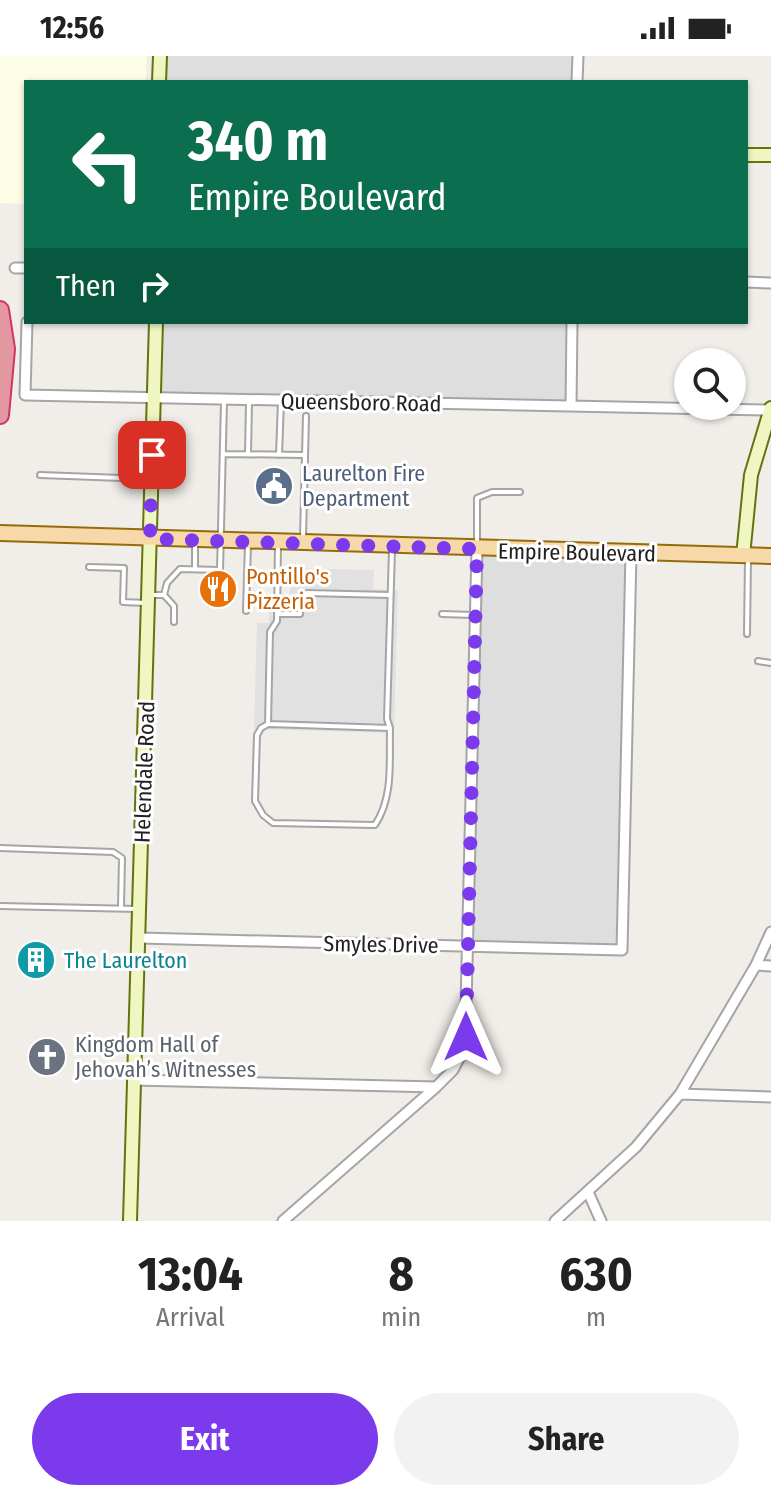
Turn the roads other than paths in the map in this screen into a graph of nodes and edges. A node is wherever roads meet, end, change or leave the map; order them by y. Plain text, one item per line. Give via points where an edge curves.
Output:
1 (160, 56) edge
2 (578, 56) edge
3 (159, 80) edge
4 (577, 80) edge
5 (748, 155) edge
6 (771, 155) edge
7 (748, 282) edge
8 (771, 283) edge
9 (0, 310) edge
10 (27, 324) edge
11 (156, 324) edge
12 (572, 324) edge
13 (154, 398) junction
14 (224, 399) junction
15 (249, 400) junction
16 (281, 400) junction
17 (571, 406) junction
18 (771, 409) edge
19 (0, 415) edge
20 (306, 416) dead end
21 (223, 454) junction
22 (248, 454) junction
23 (279, 455) junction
24 (305, 455) junction
25 (40, 475) dead end
26 (152, 479) junction
27 (520, 492) dead end
28 (0, 533) edge
29 (150, 539) junction
30 (196, 540) junction
31 (221, 541) junction
32 (248, 542) junction
33 (278, 543) junction
34 (303, 544) junction
35 (392, 546) junction
36 (477, 549) junction
37 (631, 553) junction
38 (746, 556) junction
39 (771, 556) edge
40 (89, 567) dead end
41 (195, 569) junction
42 (164, 595) junction
43 (390, 595) junction
44 (148, 599) junction
45 (246, 611) dead end
46 (277, 613) junction
47 (442, 614) dead end
48 (475, 615) junction
49 (174, 622) dead end
50 (747, 634) dead end
51 (758, 661) dead end
52 (771, 663) edge
53 (268, 724) junction
54 (390, 728) junction
55 (0, 848) edge
56 (0, 906) edge
57 (121, 907) junction
58 (140, 910) junction
59 (771, 932) edge
60 (139, 938) junction
61 (466, 946) junction
62 (756, 965) junction
63 (771, 966) edge
64 (133, 1080) junction
65 (436, 1087) junction
66 (680, 1094) junction
67 (771, 1097) edge
68 (588, 1192) junction
69 (130, 1221) edge
70 (283, 1221) edge
71 (555, 1221) edge
72 (601, 1221) edge

1 - 3 street
2 - 4 street
5 - 6 street
7 - 8 street
9 - 19 highway via 6,349
10 - 13 street, Queensboro Road via 25,395
11 - 13 street, Helendale Road
12 - 17 street
13 - 14 street, Queensboro Road
13 - 26 street, Helendale Road
14 - 15 street, Queensboro Road
14 - 21 lane
15 - 16 street, Queensboro Road
15 - 22 lane
16 - 17 street, Queensboro Road
16 - 23 lane
17 - 18 street, Queensboro Road
18 - 38 street via 751,475
20 - 24 lane
21 - 22 lane
21 - 31 lane
22 - 23 lane
23 - 24 lane
24 - 34 lane
25 - 26 lane
26 - 29 street, Helendale Road
27 - 36 lane via 477,498
28 - 29 main road, Empire Boulevard
29 - 30 main road, Empire Boulevard
29 - 44 street, Helendale Road
30 - 31 main road, Empire Boulevard
30 - 41 lane
31 - 32 main road, Empire Boulevard
31 - 41 lane via 220,570
32 - 33 main road, Empire Boulevard
32 - 45 lane
33 - 34 main road, Empire Boulevard
33 - 46 lane
34 - 35 main road, Empire Boulevard
35 - 36 main road, Empire Boulevard
35 - 43 lane
36 - 37 main road, Empire Boulevard
36 - 48 street
37 - 38 main road, Empire Boulevard
37 - 61 street, Smyles Drive via 622,950
38 - 39 main road, Empire Boulevard
38 - 50 lane
40 - 44 lane via 124,568 123,602
41 - 42 lane via 180,569
42 - 44 lane
42 - 49 lane via 174,606
43 - 46 lane via 307,593 300,599 300,614
43 - 54 lane
44 - 58 street, Helendale Road
46 - 53 lane via 270,632
47 - 48 lane
48 - 61 street
51 - 52 lane
53 - 54 lane
53 - 54 lane via 257,735 255,801 273,823 375,825 388,795
55 - 57 lane via 113,852 122,858
56 - 57 lane
57 - 58 lane
58 - 60 street, Helendale Road
59 - 62 street
60 - 61 street, Smyles Drive
60 - 64 street, Helendale Road
61 - 65 street via 465,1047
62 - 63 street
62 - 66 street
64 - 65 street
64 - 69 street, Helendale Road
65 - 70 street
66 - 67 street
66 - 68 street via 636,1147
68 - 71 street
68 - 72 street

